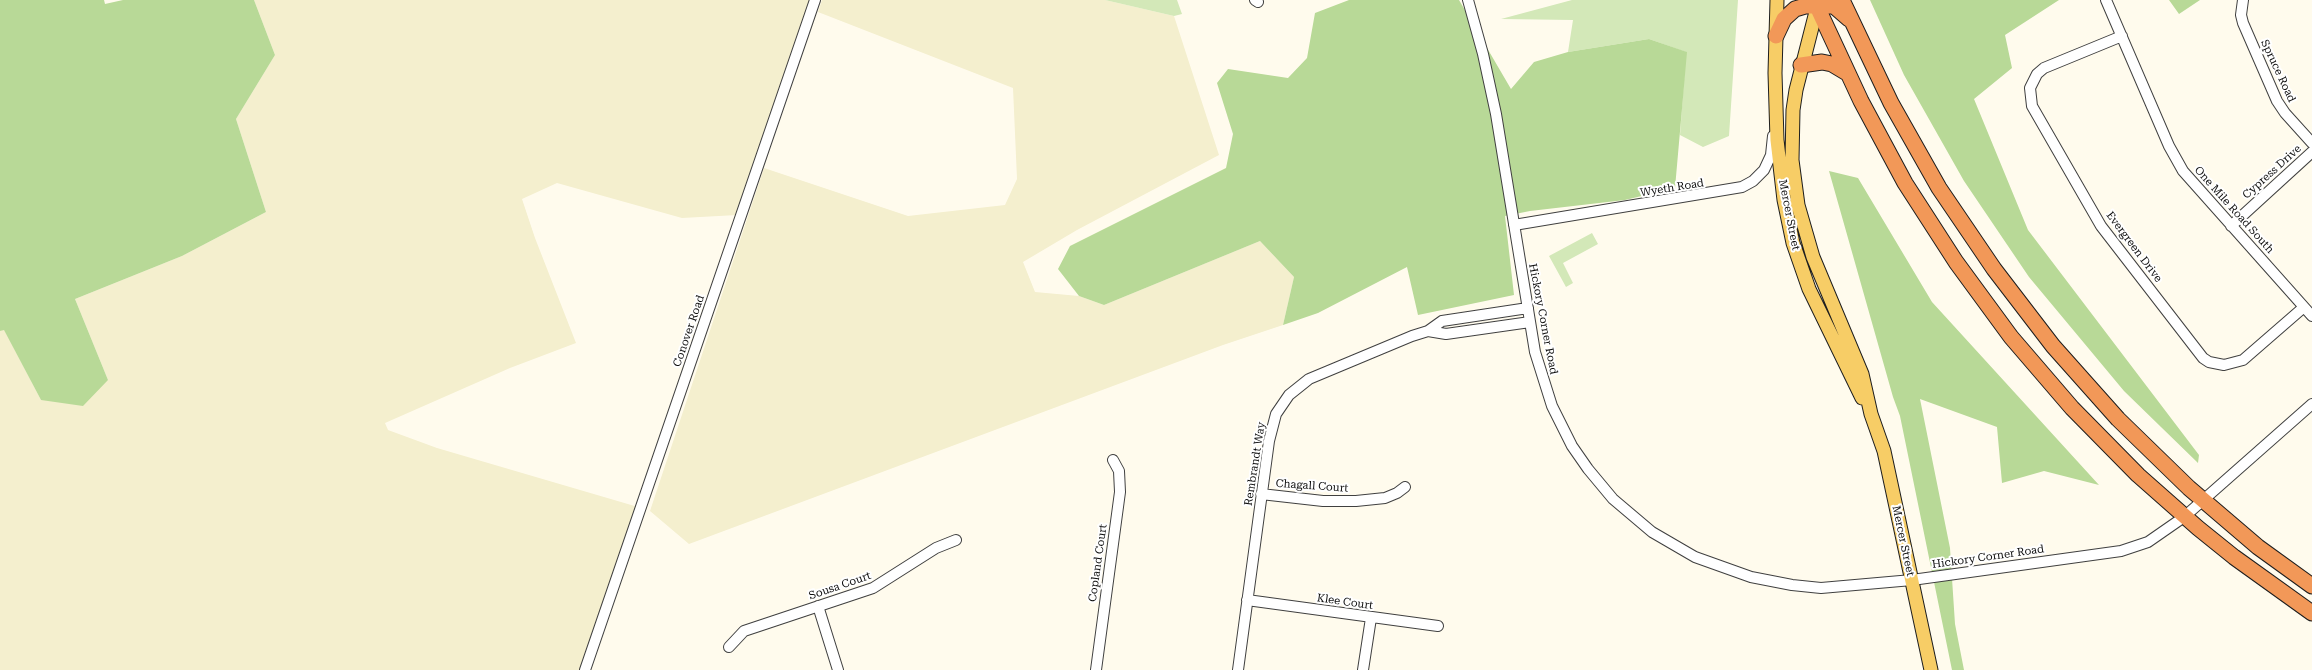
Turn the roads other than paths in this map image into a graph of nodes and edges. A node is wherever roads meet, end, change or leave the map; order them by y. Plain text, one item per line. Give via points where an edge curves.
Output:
1 (815, 0) edge
2 (1468, 0) edge
3 (1777, 0) edge
4 (1842, 0) edge
5 (2106, 0) edge
6 (2243, 0) edge
7 (1816, 2) edge
8 (1850, 20) junction
9 (1776, 36) junction
10 (2122, 36) junction
11 (1802, 65) junction
12 (1847, 73) junction
13 (1776, 108) junction
14 (2312, 143) edge
15 (2312, 152) edge
16 (1514, 225) junction
17 (2231, 226) junction
18 (2304, 306) junction
19 (1528, 308) junction
20 (2312, 316) edge
21 (1530, 322) junction
22 (1428, 331) junction
23 (2312, 404) edge
24 (1871, 414) junction
25 (1112, 460) dead end
26 (1405, 487) dead end
27 (1261, 494) junction
28 (2203, 500) junction
29 (2184, 517) junction
30 (956, 540) dead end
31 (1912, 580) junction
32 (2312, 586) edge
33 (1248, 600) junction
34 (818, 606) junction
35 (2312, 612) edge
36 (1371, 618) junction
37 (1438, 626) dead end
38 (729, 647) dead end
39 (585, 670) edge
40 (838, 670) edge
41 (1096, 670) edge
42 (1238, 670) edge
43 (1364, 670) edge
44 (1931, 670) edge

1 - 39 street, Conover Road
2 - 16 street, Hickory Corner Road via 1490,86
3 - 9 main road, Mercer Street
4 - 8 highway
5 - 10 street, One Mile Road South
6 - 14 street, Spruce Road via 2243,23 2277,101 2284,113
7 - 8 highway via 1834,6
7 - 9 highway via 1795,10 1784,19
7 - 11 main road, Mercer Street
7 - 12 highway
8 - 28 highway via 1914,146 1994,269 2040,330 2085,383 2153,454
9 - 13 main road, Mercer Street
10 - 17 street, One Mile Road South via 2173,155 2193,185
10 - 18 street, Evergreen Drive via 2044,68 2037,74 2030,88 2032,106 2101,226 2203,358 2209,362 2224,366 2243,360
11 - 12 highway via 1822,62 1832,64
11 - 24 main road, Mercer Street via 1791,131 1798,205 1813,257 1862,374
12 - 29 highway via 1905,183 1983,300 2072,408
13 - 16 street, Wyeth Road via 1768,161 1758,177 1742,187
13 - 24 main road, Mercer Street via 1784,200 1793,243 1809,289
15 - 17 street, Cypress Drive
16 - 19 street, Hickory Corner Road
17 - 18 street, One Mile Road South
18 - 20 street, One Mile Road South
19 - 21 street, Hickory Corner Road
19 - 22 street, Rembrandt Way via 1442,321
21 - 22 street, Rembrandt Way via 1446,334
21 - 31 street, Hickory Corner Road via 1545,390 1566,436 1588,469 1613,499 1652,532 1674,546 1717,566 1779,583 1821,588
22 - 27 street, Rembrandt Way via 1309,379 1295,389 1279,408 1274,419
23 - 28 street, Hickory Corner Road
24 - 31 main road, Mercer Street via 1884,451
25 - 41 street, Copland Court via 1119,471 1120,492
26 - 27 street, Chagall Court via 1397,494 1385,498 1356,501 1323,501
27 - 33 street, Rembrandt Way
28 - 29 street, Hickory Corner Road
28 - 32 highway via 2258,547
29 - 31 street, Hickory Corner Road via 2148,542 2121,550
29 - 35 highway via 2234,557
30 - 34 street, Sousa Court via 936,548 877,586
31 - 44 main road, Mercer Street
33 - 36 street, Klee Court
33 - 42 street, Rembrandt Way
34 - 38 street, Sousa Court via 744,631
34 - 40 street
36 - 37 street, Klee Court
36 - 43 street

